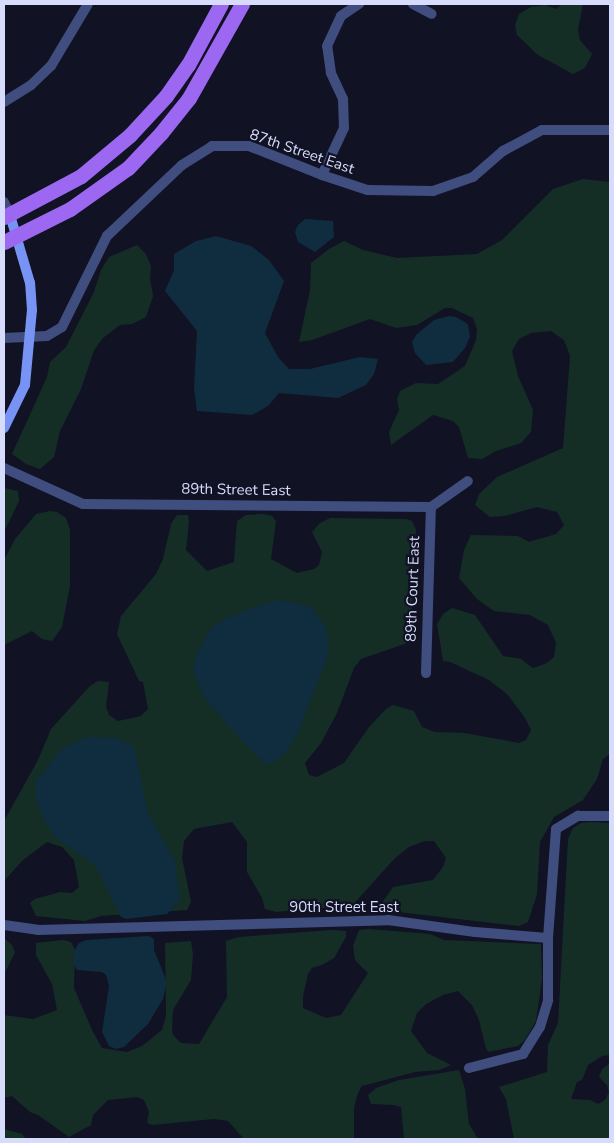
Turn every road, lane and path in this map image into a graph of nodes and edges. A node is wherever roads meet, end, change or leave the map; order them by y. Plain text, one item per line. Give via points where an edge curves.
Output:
1 (88, 4) edge
2 (221, 4) edge
3 (242, 4) edge
4 (359, 4) edge
5 (413, 4) edge
6 (432, 14) dead end
7 (4, 102) edge
8 (610, 130) edge
9 (322, 175) junction
10 (6, 211) edge
11 (10, 240) edge
12 (4, 338) edge
13 (30, 338) junction
14 (4, 428) edge
15 (4, 468) edge
16 (468, 481) dead end
17 (431, 507) junction
18 (426, 673) dead end
19 (610, 816) edge
20 (4, 925) edge
21 (548, 938) junction
22 (469, 1068) dead end

1 - 7 street via 51,66 32,85
2 - 10 main road via 166,96 130,135 81,176
3 - 11 main road via 188,98 128,168 70,209
4 - 9 street via 342,16 327,46 331,73 343,99 344,128
5 - 6 street
8 - 9 street, 87th Street East via 542,130 503,152 473,177 433,191 367,190
9 - 13 street, 87th Street East via 249,146 212,146 182,165 107,236 62,327 47,336
10 - 11 street
11 - 13 street via 30,283
12 - 13 street, 87th Street East
13 - 14 street via 25,385
15 - 17 street, 89th Street East via 83,504
16 - 17 street
17 - 18 street, 89th Court East
19 - 21 street via 578,816 556,829
20 - 21 street, 90th Street East via 38,930 388,920
21 - 22 street via 548,1000 540,1027 523,1054

